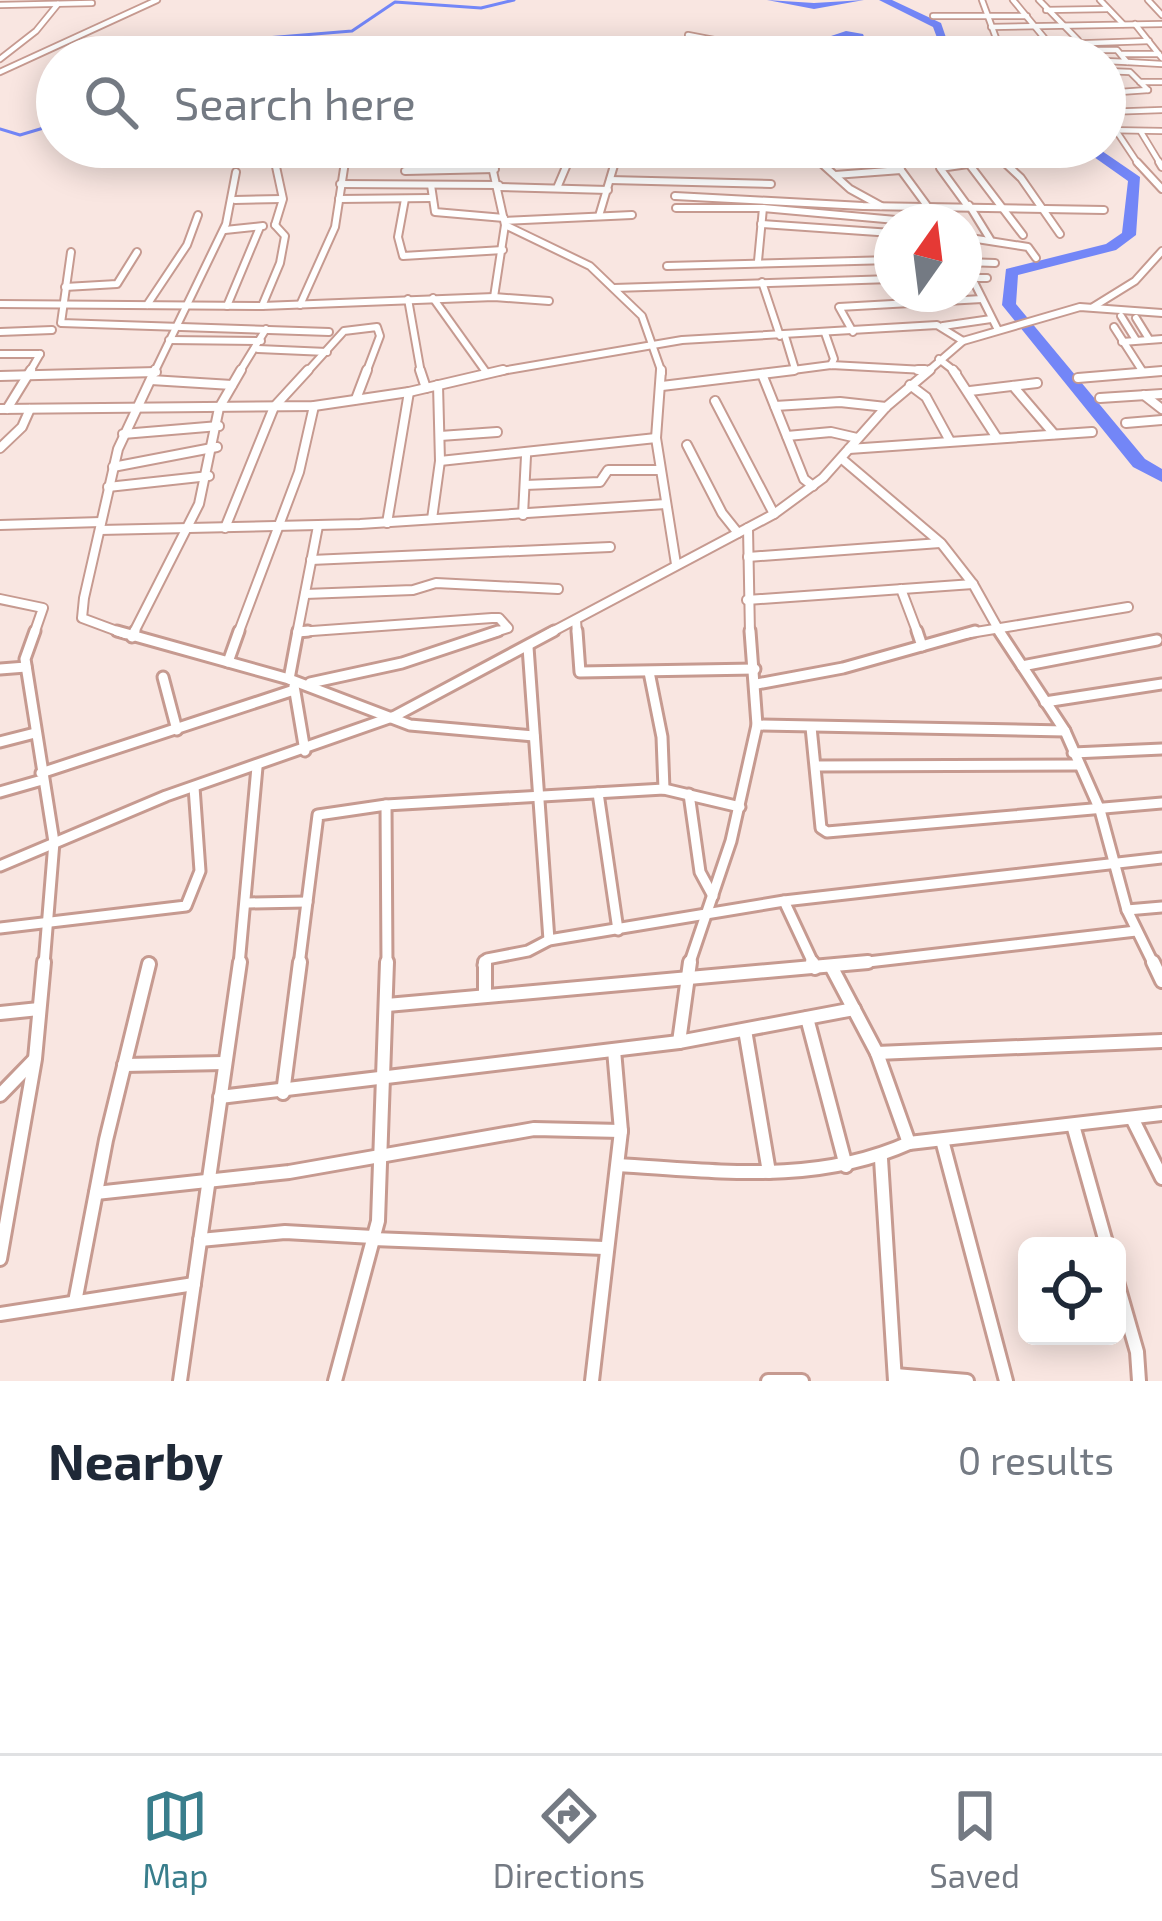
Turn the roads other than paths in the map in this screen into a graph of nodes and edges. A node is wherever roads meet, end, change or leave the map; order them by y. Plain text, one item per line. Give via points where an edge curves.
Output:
1 (157, 0) edge
2 (982, 0) edge
3 (1012, 0) edge
4 (1039, 0) edge
5 (1060, 0) edge
6 (1100, 0) edge
7 (1148, 0) edge
8 (92, 3) edge
9 (58, 4) junction
10 (0, 5) edge
11 (1071, 9) junction
12 (1107, 9) junction
13 (1046, 10) junction
14 (1162, 15) edge
15 (933, 16) dead end
16 (987, 16) junction
17 (1052, 16) junction
18 (1027, 17) junction
19 (1123, 24) junction
20 (1135, 24) junction
21 (1162, 24) edge
22 (1036, 26) junction
23 (1062, 26) junction
24 (991, 27) junction
25 (688, 35) dead end
26 (78, 36) edge
27 (692, 36) edge
28 (995, 36) edge
29 (1044, 36) edge
30 (1073, 36) edge
31 (1126, 40) edge
32 (1149, 40) junction
33 (1126, 54) edge
34 (36, 55) edge
35 (1161, 58) edge
36 (0, 59) edge
37 (1127, 62) edge
38 (0, 72) edge
39 (1126, 72) edge
40 (1141, 82) junction
41 (1162, 82) edge
42 (1126, 92) edge
43 (1162, 110) edge
44 (1126, 113) edge
45 (1126, 131) edge
46 (1162, 131) edge
47 (1141, 132) junction
48 (1126, 148) edge
49 (1161, 161) edge
50 (276, 168) edge
51 (343, 168) edge
52 (566, 168) edge
53 (608, 168) edge
54 (830, 168) edge
55 (949, 168) edge
56 (973, 168) edge
57 (1008, 168) edge
58 (495, 169) joint
59 (446, 170) junction
60 (901, 170) joint
61 (406, 171) dead end
62 (236, 172) dead end
63 (836, 175) junction
64 (1162, 176) edge
65 (610, 180) junction
66 (1153, 181) junction
67 (340, 184) junction
68 (444, 184) junction
69 (771, 184) dead end
70 (431, 185) junction
71 (499, 186) junction
72 (557, 188) junction
73 (568, 189) junction
74 (1162, 189) edge
75 (608, 190) junction
76 (675, 196) dead end
77 (431, 198) junction
78 (282, 199) junction
79 (339, 199) junction
80 (235, 200) junction
81 (405, 200) junction
82 (878, 204) edge
83 (927, 204) edge
84 (967, 204) edge
85 (874, 206) edge
86 (982, 206) edge
87 (1003, 207) junction
88 (676, 208) dead end
89 (763, 208) junction
90 (1042, 208) junction
91 (1104, 210) dead end
92 (198, 215) dead end
93 (632, 215) dead end
94 (599, 216) junction
95 (874, 216) edge
96 (573, 217) junction
97 (505, 221) junction
98 (275, 224) junction
99 (761, 224) junction
100 (260, 227) junction
101 (982, 227) edge
102 (225, 230) junction
103 (874, 232) edge
104 (1060, 234) dead end
105 (1023, 236) dead end
106 (982, 238) edge
107 (990, 239) junction
108 (503, 250) junction
109 (71, 252) dead end
110 (137, 252) dead end
111 (1162, 252) edge
112 (1036, 258) dead end
113 (874, 260) edge
114 (758, 262) junction
115 (982, 263) edge
116 (995, 263) dead end
117 (667, 266) dead end
118 (982, 278) edge
119 (987, 278) dead end
120 (874, 279) edge
121 (761, 282) junction
122 (65, 286) junction
123 (614, 288) junction
124 (494, 297) junction
125 (433, 298) junction
126 (982, 298) edge
127 (408, 299) junction
128 (549, 301) dead end
129 (0, 304) edge
130 (61, 304) junction
131 (147, 305) junction
132 (300, 305) junction
133 (874, 305) edge
134 (186, 306) junction
135 (227, 306) junction
136 (262, 306) junction
137 (1093, 307) junction
138 (1162, 313) edge
139 (1121, 316) dead end
140 (1136, 318) dead end
141 (991, 319) junction
142 (175, 326) junction
143 (943, 326) junction
144 (1114, 327) dead end
145 (266, 328) junction
146 (1003, 328) junction
147 (52, 330) dead end
148 (0, 332) edge
149 (328, 332) dead end
150 (853, 332) junction
151 (825, 333) junction
152 (783, 336) junction
153 (1162, 339) edge
154 (170, 340) junction
155 (1136, 340) junction
156 (1149, 340) junction
157 (964, 341) junction
158 (1122, 342) junction
159 (655, 343) junction
160 (259, 345) junction
161 (327, 352) junction
162 (0, 354) edge
163 (939, 358) junction
164 (831, 365) junction
165 (795, 369) junction
166 (925, 370) junction
167 (1162, 370) edge
168 (486, 372) junction
169 (1143, 372) junction
170 (26, 374) junction
171 (762, 374) junction
172 (0, 376) edge
173 (153, 376) junction
174 (1078, 378) dead end
175 (1037, 383) dead end
176 (232, 385) junction
177 (438, 385) junction
178 (910, 385) junction
179 (662, 386) junction
180 (1013, 386) junction
181 (426, 388) junction
182 (970, 391) junction
183 (409, 392) junction
184 (1162, 394) edge
185 (1144, 395) junction
186 (1100, 398) dead end
187 (356, 399) junction
188 (715, 401) dead end
189 (219, 404) junction
190 (136, 406) junction
191 (314, 406) junction
192 (775, 406) junction
193 (274, 407) junction
194 (886, 407) junction
195 (3, 409) edge
196 (29, 409) junction
197 (1162, 409) edge
198 (1162, 420) edge
199 (1126, 423) dead end
200 (219, 426) junction
201 (497, 432) dead end
202 (1093, 433) dead end
203 (123, 434) junction
204 (1054, 434) junction
205 (440, 436) junction
206 (787, 436) junction
207 (656, 438) junction
208 (857, 438) junction
209 (997, 438) junction
210 (950, 441) junction
211 (687, 445) dead end
212 (217, 447) junction
213 (0, 448) edge
214 (845, 454) junction
215 (526, 456) junction
216 (440, 460) junction
217 (113, 467) junction
218 (661, 470) junction
219 (209, 476) junction
220 (525, 485) junction
221 (108, 487) junction
222 (813, 487) junction
223 (666, 504) junction
224 (773, 514) junction
225 (523, 515) junction
226 (432, 519) junction
227 (387, 523) junction
228 (0, 525) edge
229 (101, 526) junction
230 (318, 526) junction
231 (277, 527) junction
232 (225, 528) junction
233 (189, 529) junction
234 (743, 531) junction
235 (941, 543) junction
236 (610, 547) dead end
237 (748, 557) junction
238 (311, 560) junction
239 (676, 564) junction
240 (973, 584) junction
241 (558, 589) dead end
242 (901, 589) junction
243 (305, 594) junction
244 (0, 599) edge
245 (747, 600) junction
246 (1127, 607) dead end
247 (575, 620) junction
248 (996, 628) junction
249 (298, 632) junction
250 (132, 637) junction
251 (1157, 640) dead end
252 (922, 646) junction
253 (528, 647) junction
254 (229, 662) junction
255 (1022, 666) junction
256 (26, 667) junction
257 (0, 669) edge
258 (755, 669) junction
259 (649, 672) junction
260 (163, 677) dead end
261 (296, 683) junction
262 (757, 684) junction
263 (1162, 684) edge
264 (1046, 702) junction
265 (395, 716) junction
266 (757, 725) junction
267 (811, 727) junction
268 (177, 730) junction
269 (1065, 731) junction
270 (35, 733) junction
271 (533, 736) junction
272 (0, 742) edge
273 (1162, 749) edge
274 (305, 751) junction
275 (1075, 759) junction
276 (816, 766) junction
277 (257, 767) junction
278 (41, 776) junction
279 (194, 787) junction
280 (664, 789) junction
281 (0, 792) edge
282 (598, 793) junction
283 (689, 794) junction
284 (537, 796) junction
285 (1162, 802) edge
286 (386, 805) junction
287 (740, 807) junction
288 (1100, 810) junction
289 (54, 842) junction
290 (1162, 858) edge
291 (1113, 864) junction
292 (0, 866) edge
293 (712, 896) junction
294 (784, 901) junction
295 (307, 902) junction
296 (248, 903) junction
297 (1162, 907) edge
298 (1127, 910) junction
299 (702, 918) junction
300 (47, 922) junction
301 (0, 928) edge
302 (618, 930) junction
303 (1136, 931) junction
304 (549, 940) junction
305 (149, 964) dead end
306 (831, 966) junction
307 (815, 968) junction
308 (1161, 979) edge
309 (684, 980) junction
310 (485, 995) junction
311 (387, 1005) junction
312 (39, 1009) junction
313 (854, 1009) junction
314 (0, 1013) edge
315 (807, 1018) junction
316 (745, 1030) junction
317 (1162, 1041) edge
318 (679, 1042) junction
319 (614, 1051) junction
320 (877, 1053) junction
321 (35, 1059) junction
322 (224, 1063) junction
323 (124, 1065) junction
324 (0, 1078) edge
325 (16, 1078) junction
326 (384, 1080) junction
327 (283, 1093) junction
328 (0, 1095) edge
329 (220, 1097) junction
330 (1162, 1114) edge
331 (1133, 1120) junction
332 (1073, 1125) junction
333 (621, 1131) junction
334 (942, 1140) junction
335 (910, 1143) junction
336 (381, 1155) junction
337 (881, 1159) junction
338 (618, 1166) junction
339 (846, 1166) junction
340 (769, 1172) junction
341 (1162, 1178) edge
342 (208, 1183) junction
343 (96, 1193) junction
344 (1104, 1237) edge
345 (373, 1238) junction
346 (200, 1240) junction
347 (604, 1248) junction
348 (0, 1259) edge
349 (194, 1284) junction
350 (76, 1302) junction
351 (0, 1314) edge
352 (1126, 1314) edge
353 (895, 1378) edge
354 (180, 1381) edge
355 (335, 1381) edge
356 (592, 1381) edge
357 (768, 1381) edge
358 (802, 1381) edge
359 (967, 1381) edge
360 (1006, 1381) edge
361 (1138, 1381) edge

1 - 26 street
2 - 16 street
3 - 18 street
4 - 13 street
5 - 11 street
6 - 12 street
7 - 14 street
8 - 9 street
9 - 10 street
9 - 36 street
11 - 12 street
11 - 13 street
12 - 19 street
13 - 17 street
15 - 16 street
16 - 18 street
16 - 24 street
17 - 18 street
17 - 23 street
18 - 22 street
19 - 20 street
19 - 23 street
20 - 21 street
20 - 32 street
22 - 23 street
22 - 24 street
22 - 29 street
23 - 30 street
24 - 28 street
25 - 27 street
31 - 32 street
32 - 35 street
33 - 35 street
34 - 38 street
35 - 37 street
39 - 40 street
40 - 41 street
40 - 42 street via 1148,90
43 - 44 street
45 - 47 street
46 - 47 street
47 - 49 street
48 - 66 street
50 - 78 street
51 - 67 street
52 - 72 street
53 - 65 street
54 - 63 street
55 - 84 street via 939,170
56 - 87 street
57 - 90 street
58 - 59 street
58 - 71 street
59 - 61 street
59 - 68 street
60 - 63 street
60 - 83 street
62 - 80 street
63 - 82 street
64 - 66 street
65 - 69 street
65 - 75 street
66 - 74 street
67 - 70 street
67 - 79 street
68 - 70 street
68 - 71 street
70 - 77 street
71 - 72 street
71 - 97 street
72 - 73 street
73 - 75 street
73 - 96 street
75 - 94 street
76 - 85 street
77 - 81 street
77 - 97 street via 435,212
78 - 80 street
78 - 98 street
79 - 81 street
79 - 132 street
80 - 102 street
81 - 108 street via 403,256
86 - 87 street
87 - 90 street
87 - 105 street
88 - 89 street
89 - 95 street
89 - 99 street
90 - 91 street
90 - 104 street
92 - 131 street
93 - 94 street
94 - 96 street
96 - 97 street
97 - 108 street
97 - 123 street via 590,266
98 - 100 street
98 - 136 street via 285,248
99 - 103 street
99 - 114 street
100 - 102 street
100 - 135 street
101 - 107 street
102 - 134 street
106 - 107 street
107 - 112 street via 1028,247
108 - 124 street
109 - 122 street
110 - 122 street via 112,287
111 - 137 street
113 - 114 street
114 - 117 street
115 - 116 street
118 - 119 street
120 - 121 street
121 - 123 street
121 - 152 street
122 - 130 street
123 - 159 street
124 - 125 street
124 - 128 street
125 - 127 street
125 - 168 street
126 - 141 street
127 - 132 street
127 - 181 street
129 - 130 street
130 - 131 street
130 - 142 street via 61,323
131 - 134 street
132 - 136 street
133 - 150 street via 839,307
134 - 135 street
134 - 142 street
135 - 136 street
137 - 138 street
137 - 146 street
139 - 155 street
140 - 156 street
141 - 143 street
141 - 146 street
142 - 145 street
142 - 154 street
143 - 150 street
143 - 157 street
144 - 158 street
145 - 149 street
145 - 160 street
146 - 157 street
147 - 148 street
150 - 151 street
151 - 152 street
151 - 164 street
152 - 159 street
152 - 165 street
153 - 156 street
154 - 160 street
154 - 173 street
155 - 156 street
155 - 158 street
157 - 163 street
158 - 169 street
159 - 168 street
159 - 179 street
160 - 161 street
160 - 176 street
161 - 187 street via 349,328 381,329
161 - 193 street
162 - 170 street via 40,354
163 - 166 street
163 - 182 street
164 - 165 street
164 - 166 street
165 - 171 street
166 - 178 street
167 - 169 street
168 - 177 street
169 - 174 street
170 - 172 street
170 - 173 street
170 - 195 street
171 - 179 street
171 - 192 street
173 - 176 street
173 - 190 street
175 - 180 street
176 - 189 street
177 - 181 street
177 - 205 street
178 - 194 street
178 - 210 street
179 - 207 street
180 - 182 street
180 - 204 street
181 - 183 street
182 - 209 street
183 - 187 street
183 - 227 street
184 - 185 street
185 - 186 street
185 - 197 street
187 - 191 street
188 - 224 street
189 - 190 street
189 - 193 street
189 - 200 street
190 - 196 street
190 - 203 street
191 - 193 street
191 - 231 street
192 - 194 street
192 - 206 street
193 - 232 street
194 - 208 street
195 - 196 street
196 - 213 street
198 - 199 street
200 - 203 street
200 - 212 street
201 - 205 street
202 - 204 street
203 - 217 street
204 - 209 street
205 - 216 street
206 - 208 street
206 - 222 street
207 - 215 street
207 - 218 street
208 - 214 street
209 - 210 street
210 - 214 street
211 - 234 street via 718,512
212 - 217 street
212 - 219 street
214 - 222 street
214 - 235 street
215 - 216 street
215 - 220 street
216 - 226 street
217 - 221 street
218 - 220 street
218 - 223 street
219 - 221 street
219 - 233 street
220 - 225 street
221 - 229 street
222 - 224 street
223 - 225 street
223 - 239 street
224 - 234 street
225 - 226 street
226 - 227 street
227 - 230 street
228 - 229 street
229 - 233 street
229 - 250 street via 82,618
230 - 231 street
230 - 238 street
231 - 232 street
231 - 254 street
232 - 233 street
233 - 250 street
234 - 237 street
234 - 239 street
235 - 237 street
235 - 240 street
236 - 238 street
237 - 245 street
238 - 243 street
239 - 247 street
240 - 242 street
240 - 248 street
241 - 243 street via 436,583
242 - 245 street
242 - 252 street
243 - 249 street
244 - 256 street via 43,608
245 - 258 street
246 - 248 street
247 - 253 street
247 - 259 street via 580,672
248 - 252 street
248 - 255 street
249 - 261 street
249 - 261 street via 492,618 508,628 402,663
250 - 254 street
251 - 255 street
252 - 262 street
253 - 265 street
253 - 271 street
254 - 261 street
255 - 264 street
256 - 257 street
256 - 270 street
258 - 259 street
258 - 262 street
259 - 280 street
260 - 268 street
261 - 265 street
261 - 268 street
261 - 274 street
262 - 266 street
263 - 264 street
264 - 269 street
265 - 271 street via 422,728
265 - 274 street
266 - 267 street
266 - 287 street
267 - 269 street
267 - 276 street
268 - 278 street
269 - 275 street
270 - 272 street
270 - 278 street
271 - 284 street
273 - 275 street
274 - 277 street
275 - 276 street
275 - 288 street
276 - 288 street via 826,832
277 - 279 street
277 - 296 street
278 - 281 street
278 - 289 street
279 - 289 street
279 - 300 street via 200,871 189,903
280 - 282 street
280 - 283 street
282 - 284 street
282 - 302 street
283 - 287 street
283 - 293 street
284 - 286 street
284 - 304 street
285 - 288 street
286 - 295 street via 318,815
286 - 311 street
287 - 293 street
288 - 291 street
289 - 292 street
289 - 300 street
290 - 291 street
291 - 294 street
291 - 298 street
293 - 299 street
294 - 299 street
294 - 307 street
295 - 296 street
295 - 327 street
296 - 322 street
297 - 298 street
298 - 303 street
299 - 302 street
299 - 309 street
300 - 301 street
300 - 312 street
302 - 304 street
303 - 306 street
303 - 308 street
304 - 310 street via 487,959
305 - 323 street
306 - 307 street
306 - 313 street
307 - 309 street
309 - 310 street
309 - 318 street
310 - 311 street
311 - 326 street
312 - 314 street
312 - 321 street
313 - 315 street
313 - 320 street
315 - 316 street
315 - 339 street
316 - 318 street
316 - 340 street
317 - 320 street
318 - 319 street
319 - 326 street
319 - 333 street
320 - 335 street
321 - 325 street
321 - 348 street
322 - 323 street
322 - 329 street
323 - 343 street
324 - 325 street
325 - 328 street
326 - 327 street
326 - 336 street
327 - 329 street
329 - 342 street
330 - 331 street
331 - 332 street
331 - 341 street
332 - 334 street
332 - 344 street
333 - 336 street via 534,1129
333 - 338 street
334 - 335 street
334 - 360 street
335 - 337 street
336 - 342 street
336 - 345 street
337 - 339 street
337 - 353 street
338 - 340 street
338 - 347 street
339 - 340 street
342 - 343 street
342 - 346 street
343 - 350 street
345 - 346 street via 285,1232
345 - 347 street
345 - 355 street
346 - 349 street
347 - 356 street
349 - 350 street
349 - 354 street
350 - 351 street
352 - 361 street
353 - 359 street
357 - 358 street

